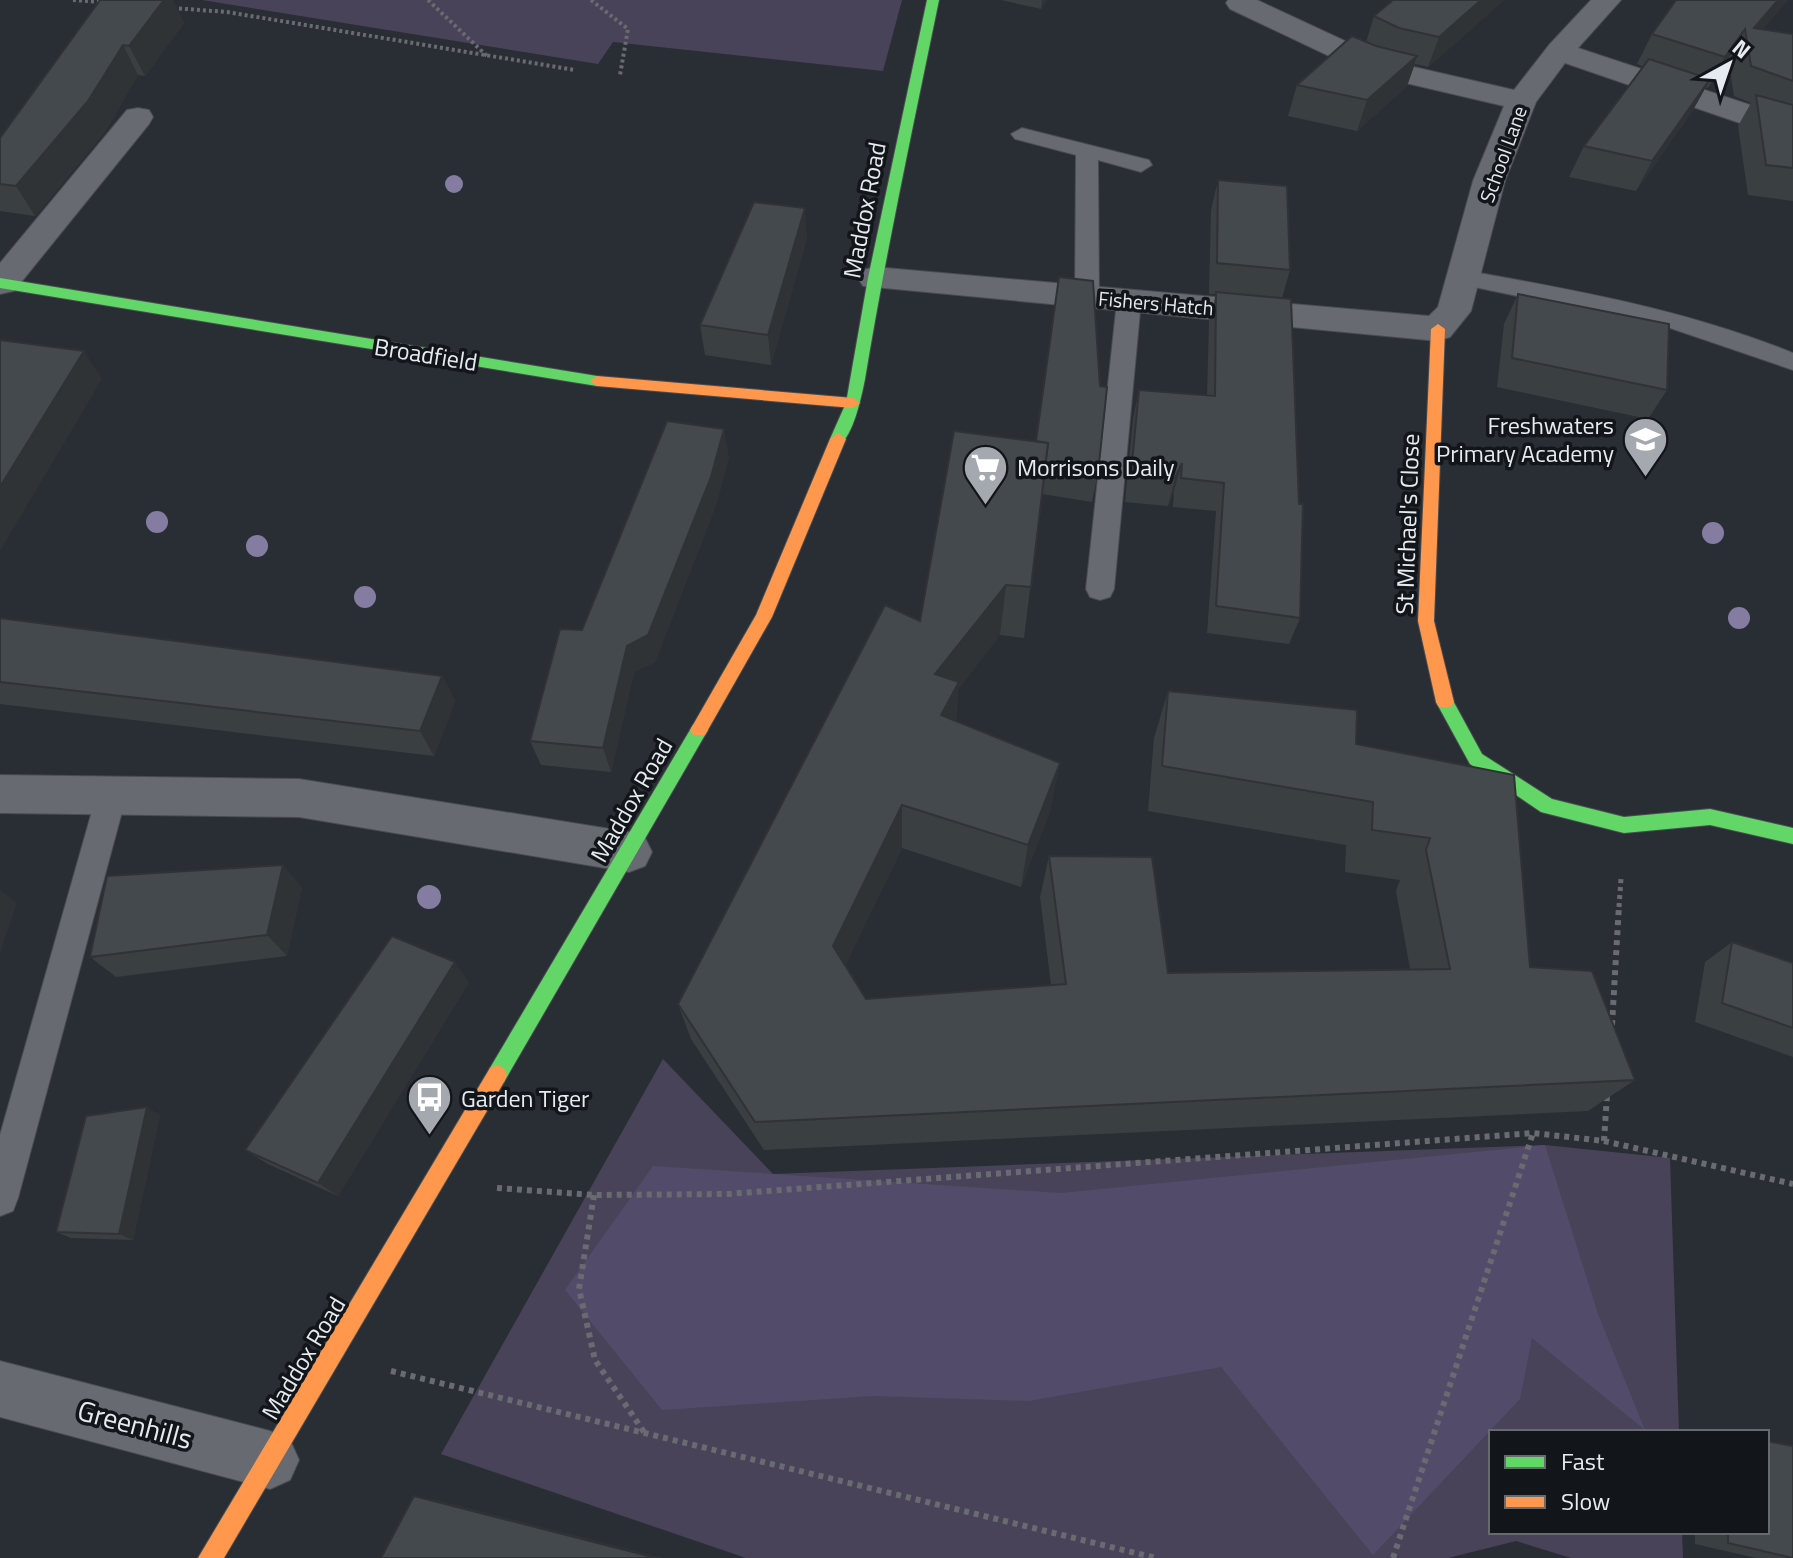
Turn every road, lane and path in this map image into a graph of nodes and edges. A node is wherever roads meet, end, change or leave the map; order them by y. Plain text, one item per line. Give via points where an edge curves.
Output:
1 (73, 0) edge
2 (428, 0) edge
3 (591, 0) edge
4 (933, 0) edge
5 (1607, 0) edge
6 (1242, 1) edge
7 (103, 2) edge
8 (165, 7) dead end
9 (1559, 51) junction
10 (488, 57) junction
11 (575, 70) dead end
12 (620, 75) dead end
13 (1521, 101) junction
14 (138, 117) dead end
15 (1793, 128) edge
16 (1022, 134) dead end
17 (1087, 151) junction
18 (1141, 165) dead end
19 (875, 278) junction
20 (1463, 278) junction
21 (1, 283) edge
22 (1087, 297) junction
23 (1129, 301) junction
24 (1438, 329) junction
25 (1793, 362) edge
26 (853, 403) junction
27 (1100, 589) dead end
28 (0, 794) edge
29 (111, 797) junction
30 (1624, 825) junction
31 (1793, 836) edge
32 (629, 852) junction
33 (1611, 1035) edge
34 (1608, 1080) edge
35 (1533, 1133) junction
36 (1604, 1141) junction
37 (432, 1184) junction
38 (1793, 1184) edge
39 (594, 1195) junction
40 (0, 1198) edge
41 (331, 1357) junction
42 (0, 1389) edge
43 (644, 1433) junction
44 (270, 1460) junction
45 (210, 1558) edge
46 (1156, 1558) edge
47 (1393, 1558) edge

1 - 7 path
2 - 10 path
3 - 12 path via 628,29
4 - 19 street, Maddox Road
5 - 9 street, School Lane
6 - 13 street via 1378,68
8 - 10 path via 227,12
9 - 13 street, School Lane
9 - 15 street
10 - 11 path
13 - 20 street, School Lane via 1489,181
14 - 21 street, Broadfield
16 - 17 lane
17 - 18 lane
17 - 22 lane
19 - 22 street, Fishers Hatch
19 - 26 street, Maddox Road
20 - 24 street, School Lane via 1454,311
20 - 25 lane via 1677,323
21 - 26 street, Broadfield via 582,380
22 - 23 street, Fishers Hatch
23 - 24 street, Fishers Hatch
23 - 27 lane
24 - 30 street, St Michael's Close via 1426,621 1445,702 1476,759 1547,806
26 - 32 street, Maddox Road via 764,617
28 - 29 street
29 - 32 street via 299,798
29 - 40 lane
30 - 31 street, St Michael's Close via 1710,817
30 - 33 path
32 - 37 street, Maddox Road
34 - 36 path
35 - 36 path
35 - 39 path via 728,1194
35 - 47 path
36 - 38 path
37 - 39 path
37 - 41 street, Maddox Road
39 - 43 path via 579,1289 595,1360
41 - 43 path
41 - 44 street, Maddox Road
42 - 44 street, Greenhills
43 - 46 path
44 - 45 street, Maddox Road

